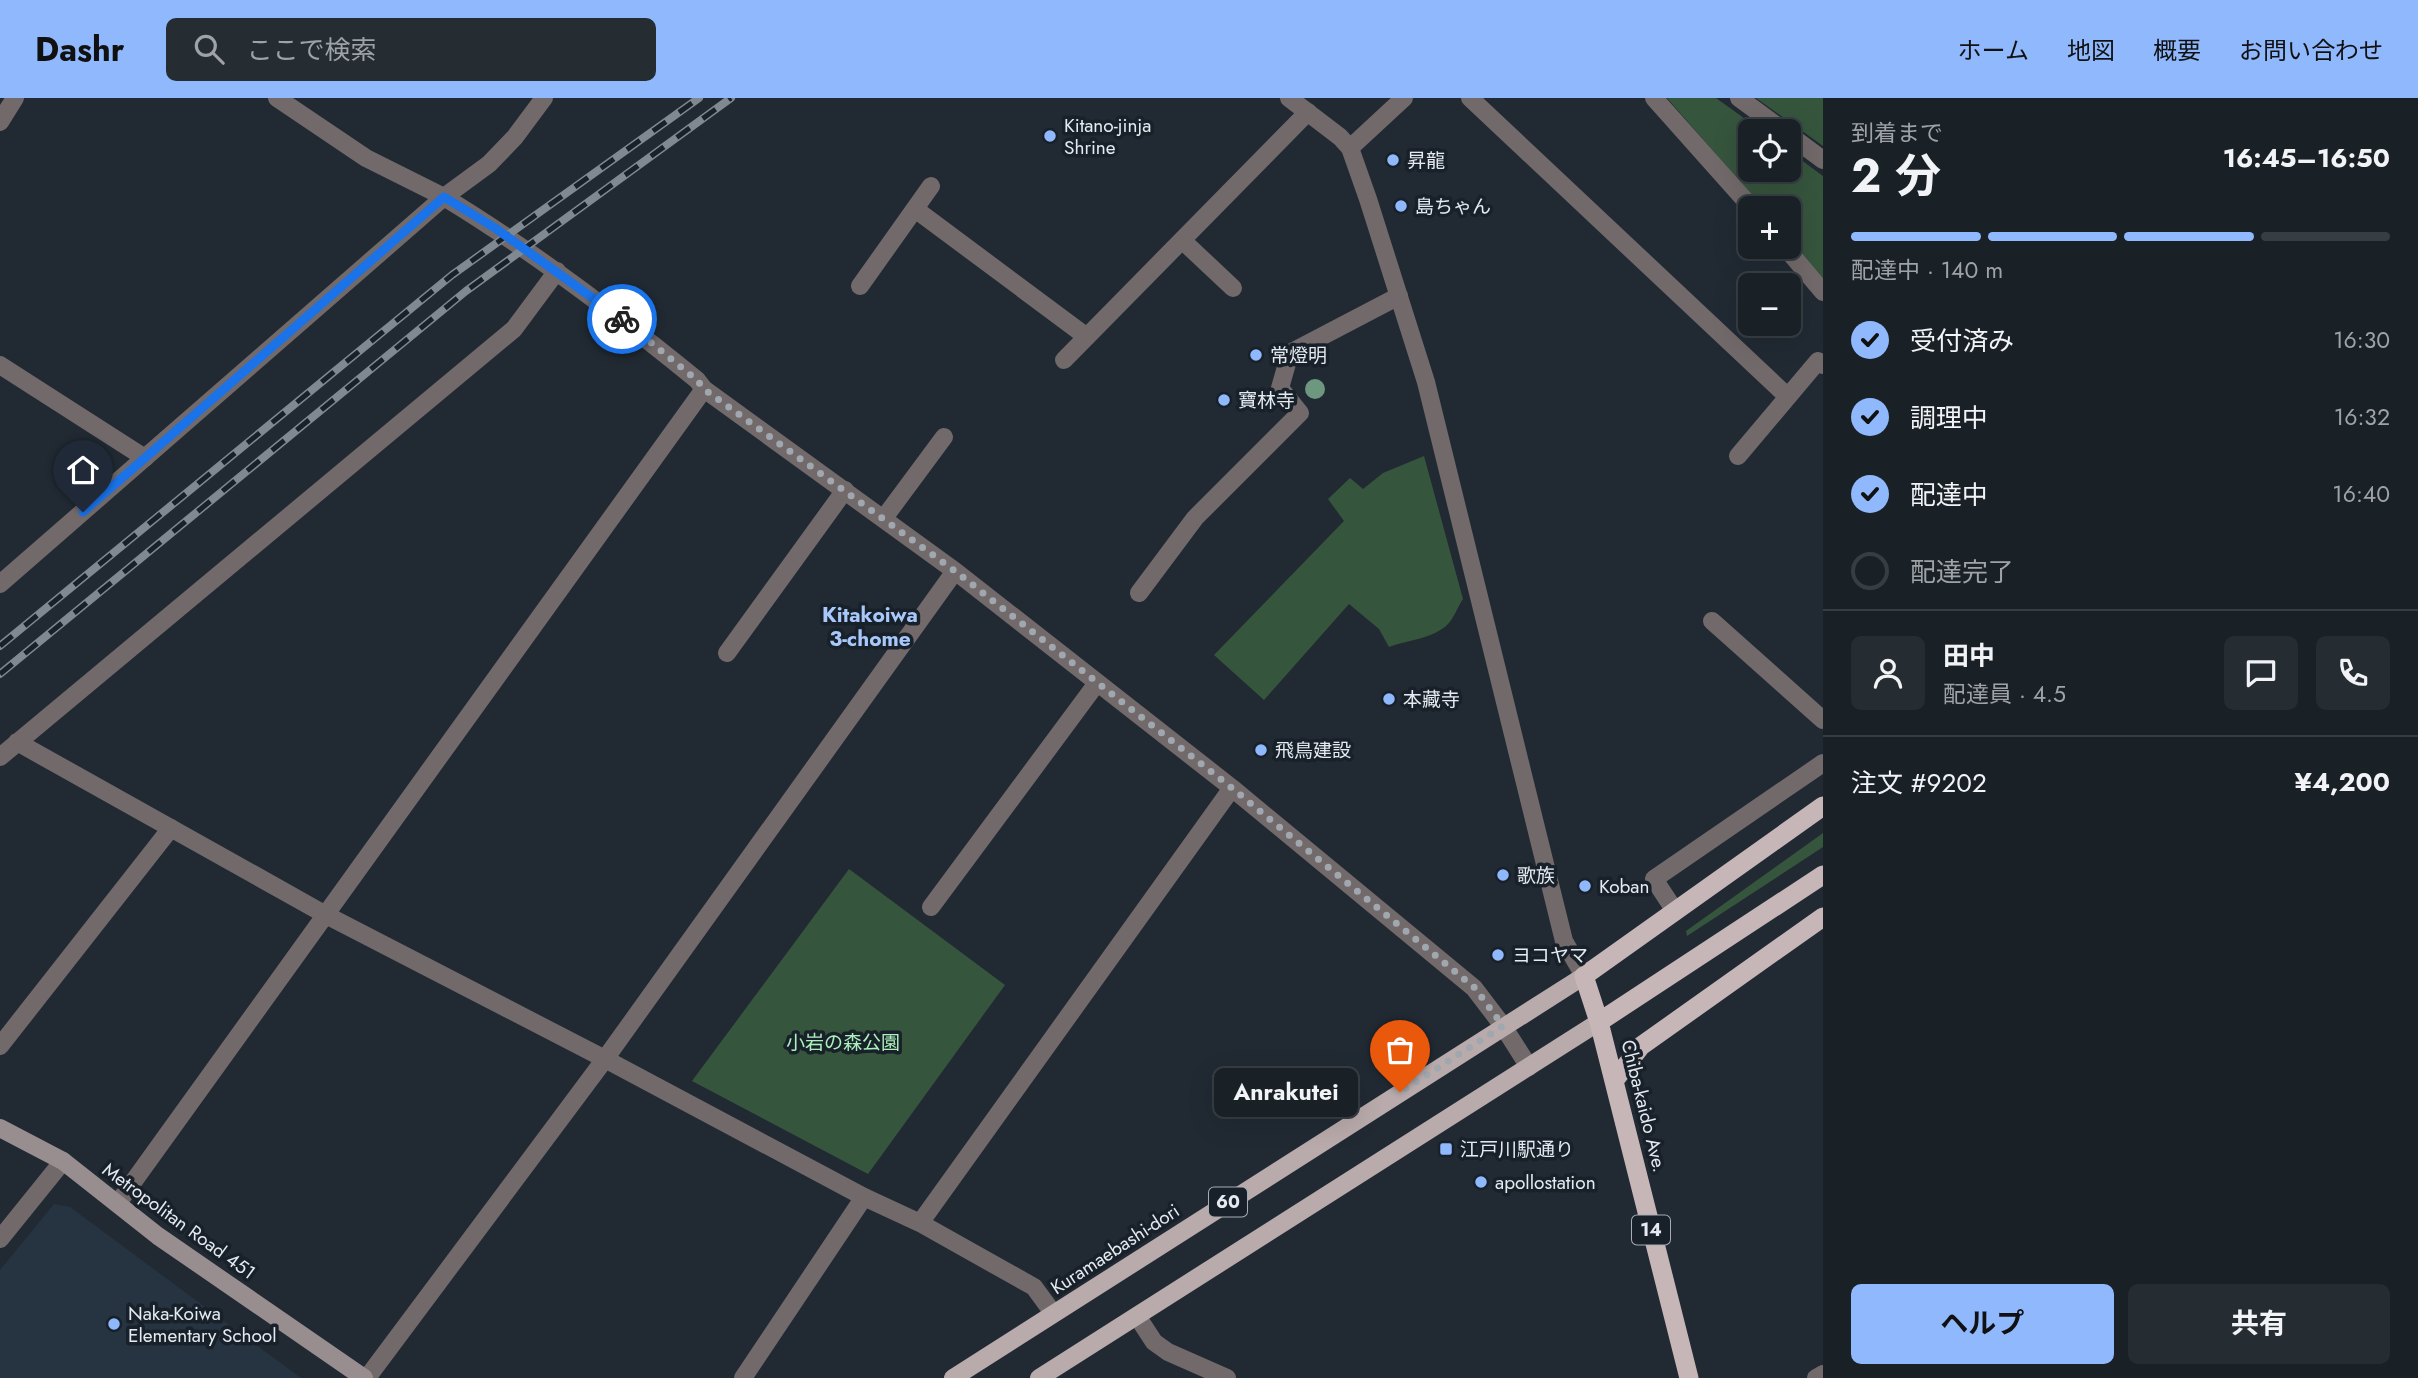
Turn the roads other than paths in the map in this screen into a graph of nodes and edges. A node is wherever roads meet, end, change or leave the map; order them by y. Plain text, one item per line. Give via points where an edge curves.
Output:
1 (15, 98) edge
2 (277, 98) edge
3 (544, 98) edge
4 (1289, 98) edge
5 (1404, 98) edge
6 (1469, 98) edge
7 (1654, 98) edge
8 (1740, 98) edge
9 (1308, 112) junction
10 (1768, 119) edge
11 (0, 122) edge
12 (1801, 144) edge
13 (1350, 148) junction
14 (1823, 160) edge
15 (932, 186) dead end
16 (1741, 196) edge
17 (444, 197) junction
18 (915, 209) junction
19 (1183, 241) junction
20 (1795, 259) edge
21 (557, 271) junction
22 (860, 286) dead end
23 (1233, 288) dead end
24 (1823, 292) edge
25 (1399, 296) junction
26 (1087, 337) junction
27 (1064, 360) dead end
28 (0, 365) edge
29 (1823, 365) edge
30 (704, 389) junction
31 (1787, 396) junction
32 (944, 437) dead end
33 (1738, 456) dead end
34 (145, 457) junction
35 (845, 490) junction
36 (884, 518) junction
37 (955, 571) junction
38 (0, 584) edge
39 (1139, 593) dead end
40 (1712, 621) dead end
41 (727, 653) dead end
42 (1097, 682) junction
43 (1823, 720) edge
44 (18, 742) junction
45 (0, 757) edge
46 (1823, 762) edge
47 (1232, 788) junction
48 (1823, 806) edge
49 (171, 828) junction
50 (1823, 876) edge
51 (932, 907) dead end
52 (1675, 911) junction
53 (326, 915) junction
54 (1823, 917) edge
55 (1584, 976) junction
56 (1599, 1022) junction
57 (1503, 1026) junction
58 (0, 1046) edge
59 (605, 1059) junction
60 (1529, 1067) junction
61 (1614, 1081) junction
62 (0, 1128) edge
63 (63, 1161) junction
64 (864, 1197) junction
65 (118, 1203) junction
66 (920, 1223) junction
67 (0, 1239) edge
68 (1053, 1313) junction
69 (1137, 1316) junction
70 (1823, 1374) edge
71 (366, 1378) edge
72 (743, 1378) edge
73 (953, 1378) edge
74 (1039, 1378) edge
75 (1227, 1378) edge
76 (1689, 1378) edge
77 (1816, 1378) edge

1 - 11 street
2 - 17 street via 366,158
3 - 17 street via 489,164
4 - 9 street
5 - 13 street
6 - 31 street
7 - 16 street
8 - 10 street
9 - 13 street
9 - 19 street
12 - 14 street
13 - 25 street
15 - 18 street
17 - 21 street
17 - 34 street
18 - 22 street
18 - 26 street
19 - 23 street
19 - 26 street
20 - 24 street
21 - 30 street
21 - 44 street via 513,329
25 - 39 street via 1290,353 1280,388 1300,413 1195,518
25 - 55 street via 1429,395 1564,942
26 - 27 street
28 - 34 street
29 - 31 street via 1818,361
30 - 35 street
30 - 53 street
31 - 33 street
32 - 36 street
34 - 38 street
35 - 36 street
35 - 41 street
36 - 37 street
37 - 42 street
37 - 59 street
40 - 43 street
42 - 47 street
42 - 51 street
44 - 45 street
44 - 49 street
46 - 52 street via 1654,879
47 - 57 street via 1475,988
47 - 66 street
48 - 52 highway
49 - 53 street
49 - 58 street
50 - 56 highway, Chiba-kaido Ave.
52 - 55 highway
53 - 59 street
53 - 65 street
54 - 61 highway via 1641,1046
55 - 56 highway, 14
55 - 57 main road, Kuramaebashi-dori / 60
56 - 60 main road, 60
56 - 61 highway, Chiba-kaido Ave. / 14
57 - 60 street
57 - 68 main road, Kuramaebashi-dori / 60
59 - 64 street
59 - 71 street
60 - 69 main road, 60
61 - 76 highway, Chiba-kaido Ave. / 14
62 - 63 main road, Metropolitan Road 451
63 - 65 main road, Metropolitan Road 451
63 - 67 street
64 - 66 street
64 - 72 street
65 - 71 main road, Metropolitan Road 451 via 158,1236
66 - 68 street via 1034,1287
68 - 73 main road, Kuramaebashi-dori / 60
69 - 74 main road, 60
69 - 75 street via 1154,1342 1168,1352
70 - 77 street

